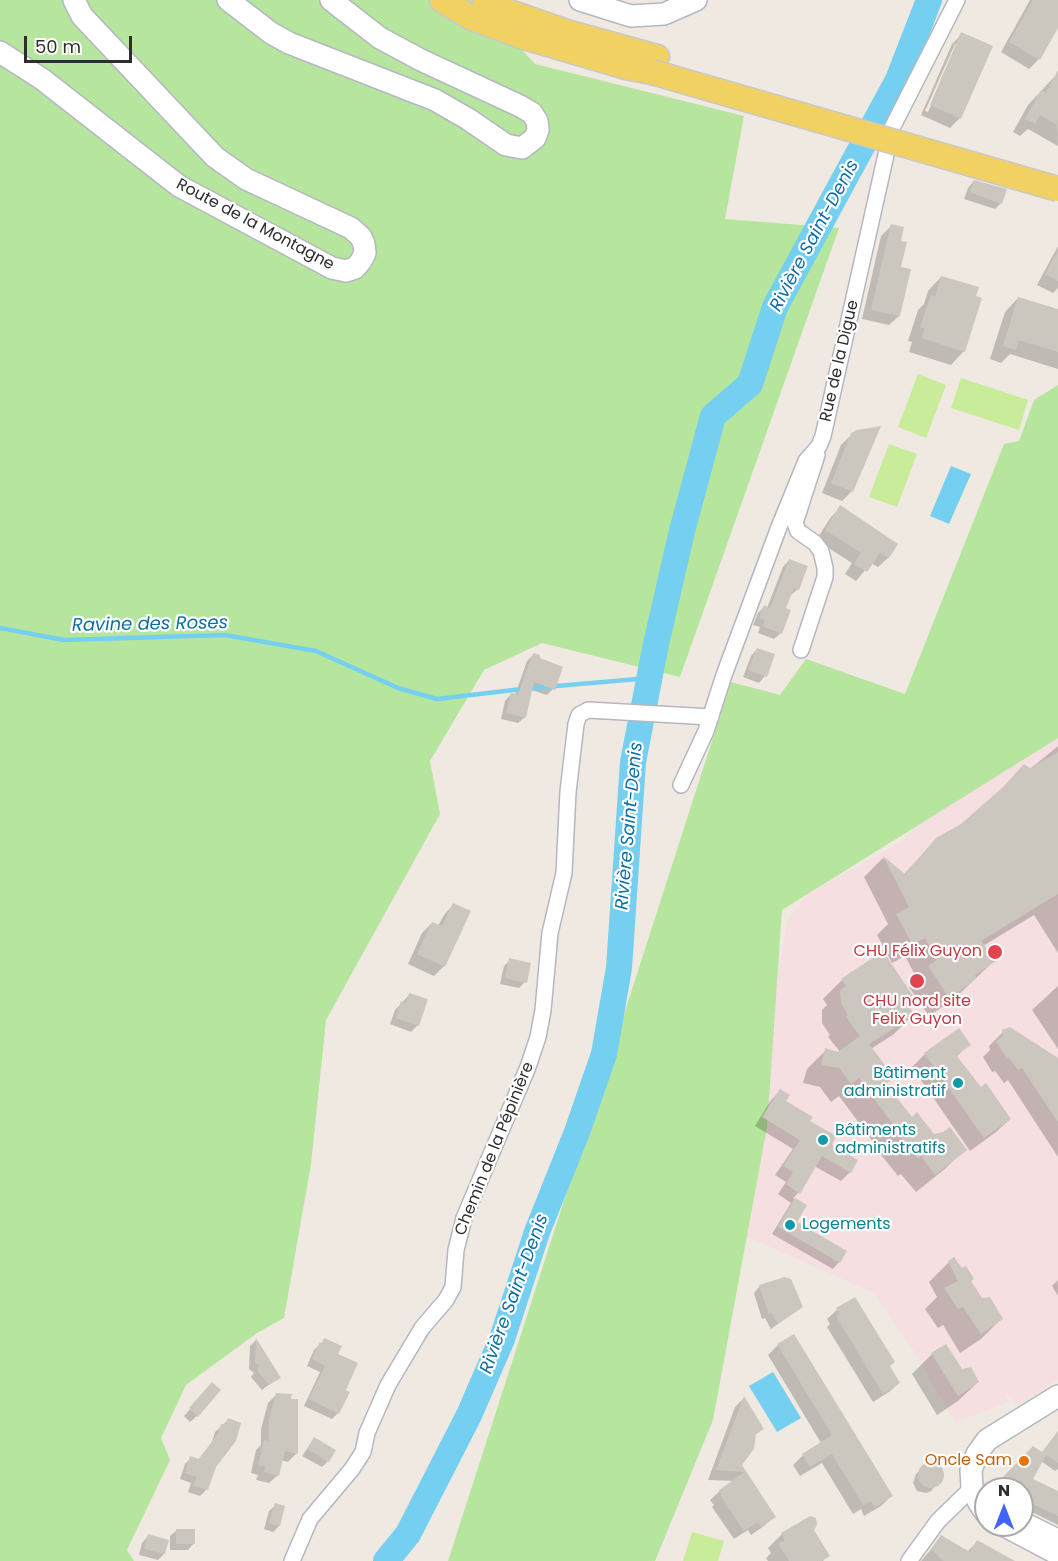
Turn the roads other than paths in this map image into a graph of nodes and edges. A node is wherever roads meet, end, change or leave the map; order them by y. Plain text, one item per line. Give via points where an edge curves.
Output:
1 (74, 0) edge
2 (228, 0) edge
3 (331, 0) edge
4 (442, 0) edge
5 (470, 0) edge
6 (484, 0) edge
7 (508, 0) edge
8 (580, 0) edge
9 (696, 0) edge
10 (957, 0) edge
11 (0, 52) edge
12 (654, 64) junction
13 (1058, 174) edge
14 (1058, 189) edge
15 (819, 446) junction
16 (801, 650) dead end
17 (707, 717) junction
18 (681, 785) dead end
19 (1058, 1396) edge
20 (972, 1488) junction
21 (974, 1492) edge
22 (1034, 1525) edge
23 (1026, 1537) edge
24 (1058, 1537) edge
25 (1058, 1554) edge
26 (292, 1561) edge
27 (909, 1561) edge

1 - 11 main road, Route de la Montagne via 82,16 215,157 246,179 351,228 361,237 365,253 355,268 332,268 179,186 42,79
2 - 3 main road via 289,43 435,100 506,146 522,148 535,138 537,121 532,113 380,38
4 - 12 main road via 470,17 521,36 615,64
5 - 12 main road via 558,42
6 - 12 main road
7 - 12 main road
8 - 9 main road via 631,16 664,15
10 - 15 street, Rue de la Digue via 892,128
12 - 13 main road
12 - 14 main road, bridge
15 - 16 street via 795,523 798,531 820,551 825,577
15 - 17 street, Rue de la Digue via 806,461 779,526
17 - 18 street, Rue de la Digue
17 - 26 street, Chemin de la Pépinière via 600,710 584,711 579,716 568,792 564,873 550,933 538,1037 528,1067 464,1218 453,1287 422,1328 388,1385 363,1452 310,1519
19 - 20 main road via 987,1440 971,1470
20 - 21 main road
20 - 27 street via 938,1521
22 - 24 street
23 - 25 main road

